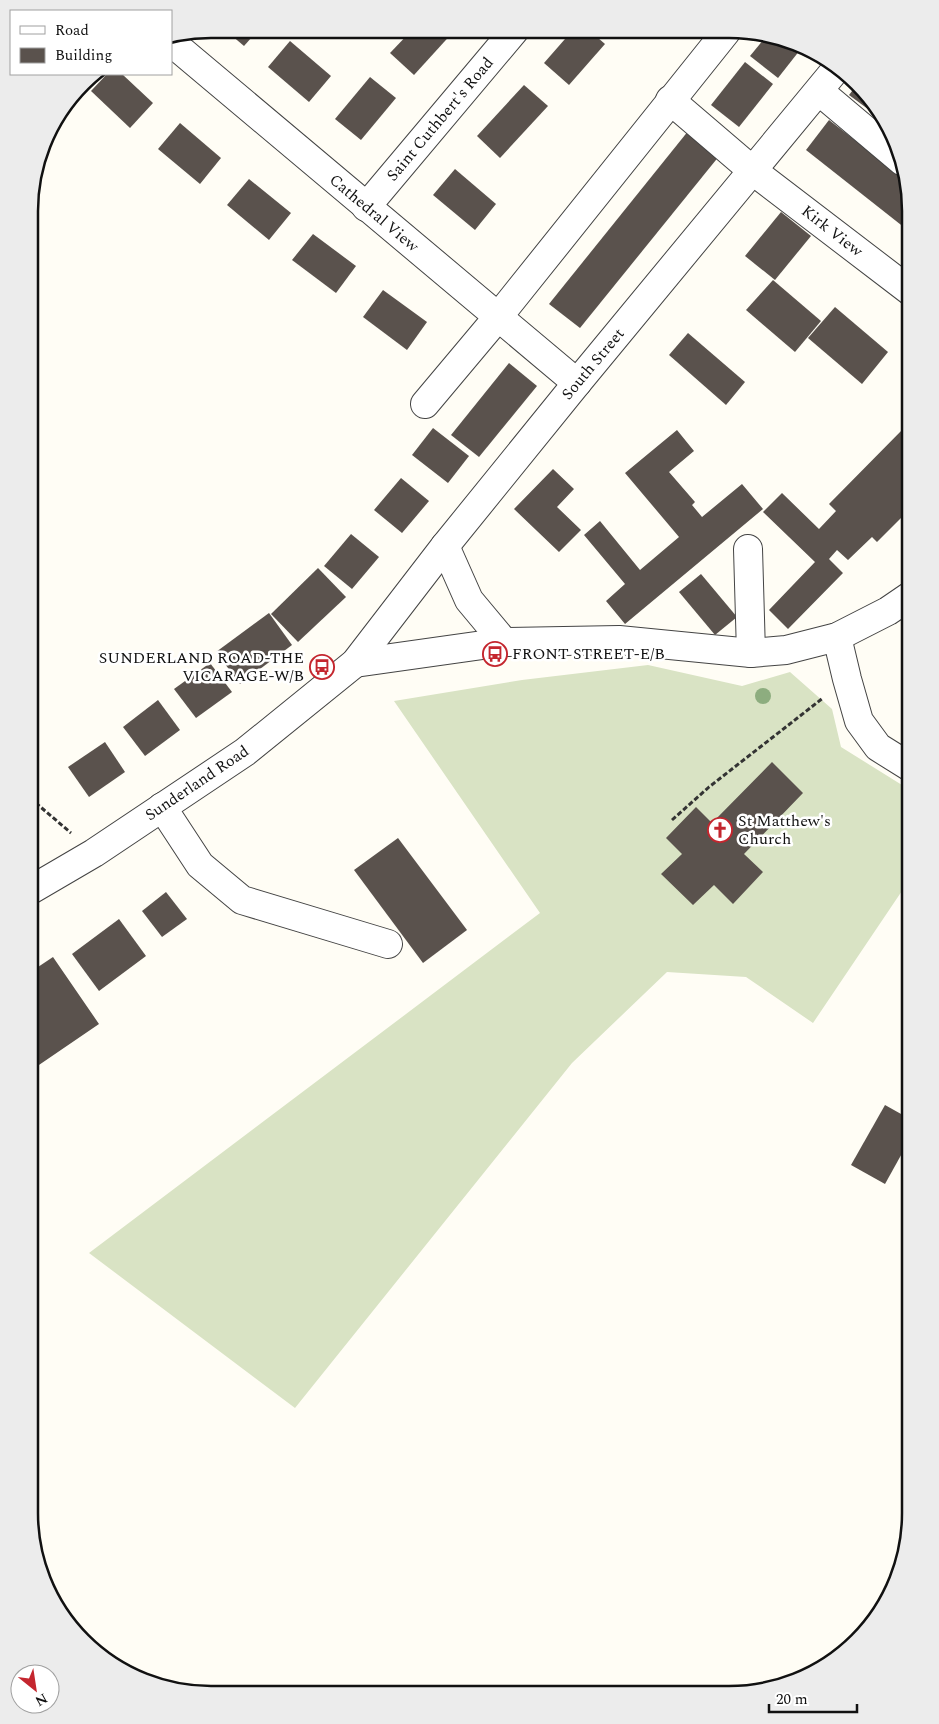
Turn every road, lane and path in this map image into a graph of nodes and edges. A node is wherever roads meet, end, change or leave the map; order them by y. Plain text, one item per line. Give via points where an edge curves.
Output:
1 (508, 38) edge
2 (721, 38) edge
3 (172, 43) edge
4 (833, 73) edge
5 (819, 91) junction
6 (670, 100) junction
7 (891, 151) edge
8 (753, 171) junction
9 (366, 207) junction
10 (902, 285) edge
11 (498, 317) junction
12 (577, 383) junction
13 (425, 404) dead end
14 (445, 546) junction
15 (748, 549) dead end
16 (902, 602) edge
17 (837, 637) junction
18 (504, 642) junction
19 (751, 653) junction
20 (355, 663) junction
21 (847, 679) junction
22 (902, 762) edge
23 (38, 805) edge
24 (162, 807) junction
25 (672, 820) dead end
26 (94, 853) junction
27 (38, 886) edge
28 (388, 944) dead end

1 - 9 street, Saint Cuthbert's Road
2 - 6 street
3 - 9 street, Cathedral View
4 - 5 street, South Street
5 - 7 street
5 - 8 street, South Street
6 - 8 street, Kirk View
6 - 11 street
8 - 10 street, Kirk View
8 - 12 street, South Street
9 - 11 street, Cathedral View
11 - 12 street, Cathedral View
11 - 13 street
12 - 14 street, South Street
14 - 18 street via 469,600
14 - 20 street, South Street
15 - 19 street
16 - 17 street
17 - 19 street via 786,650
17 - 21 street
18 - 19 street via 619,640
18 - 20 street
20 - 24 street, Sunderland Road via 245,752
21 - 22 street via 859,721 878,747
21 - 25 path
23 - 26 path
24 - 26 street, Sunderland Road
24 - 28 street via 200,865 242,900
26 - 27 street, Sunderland Road

